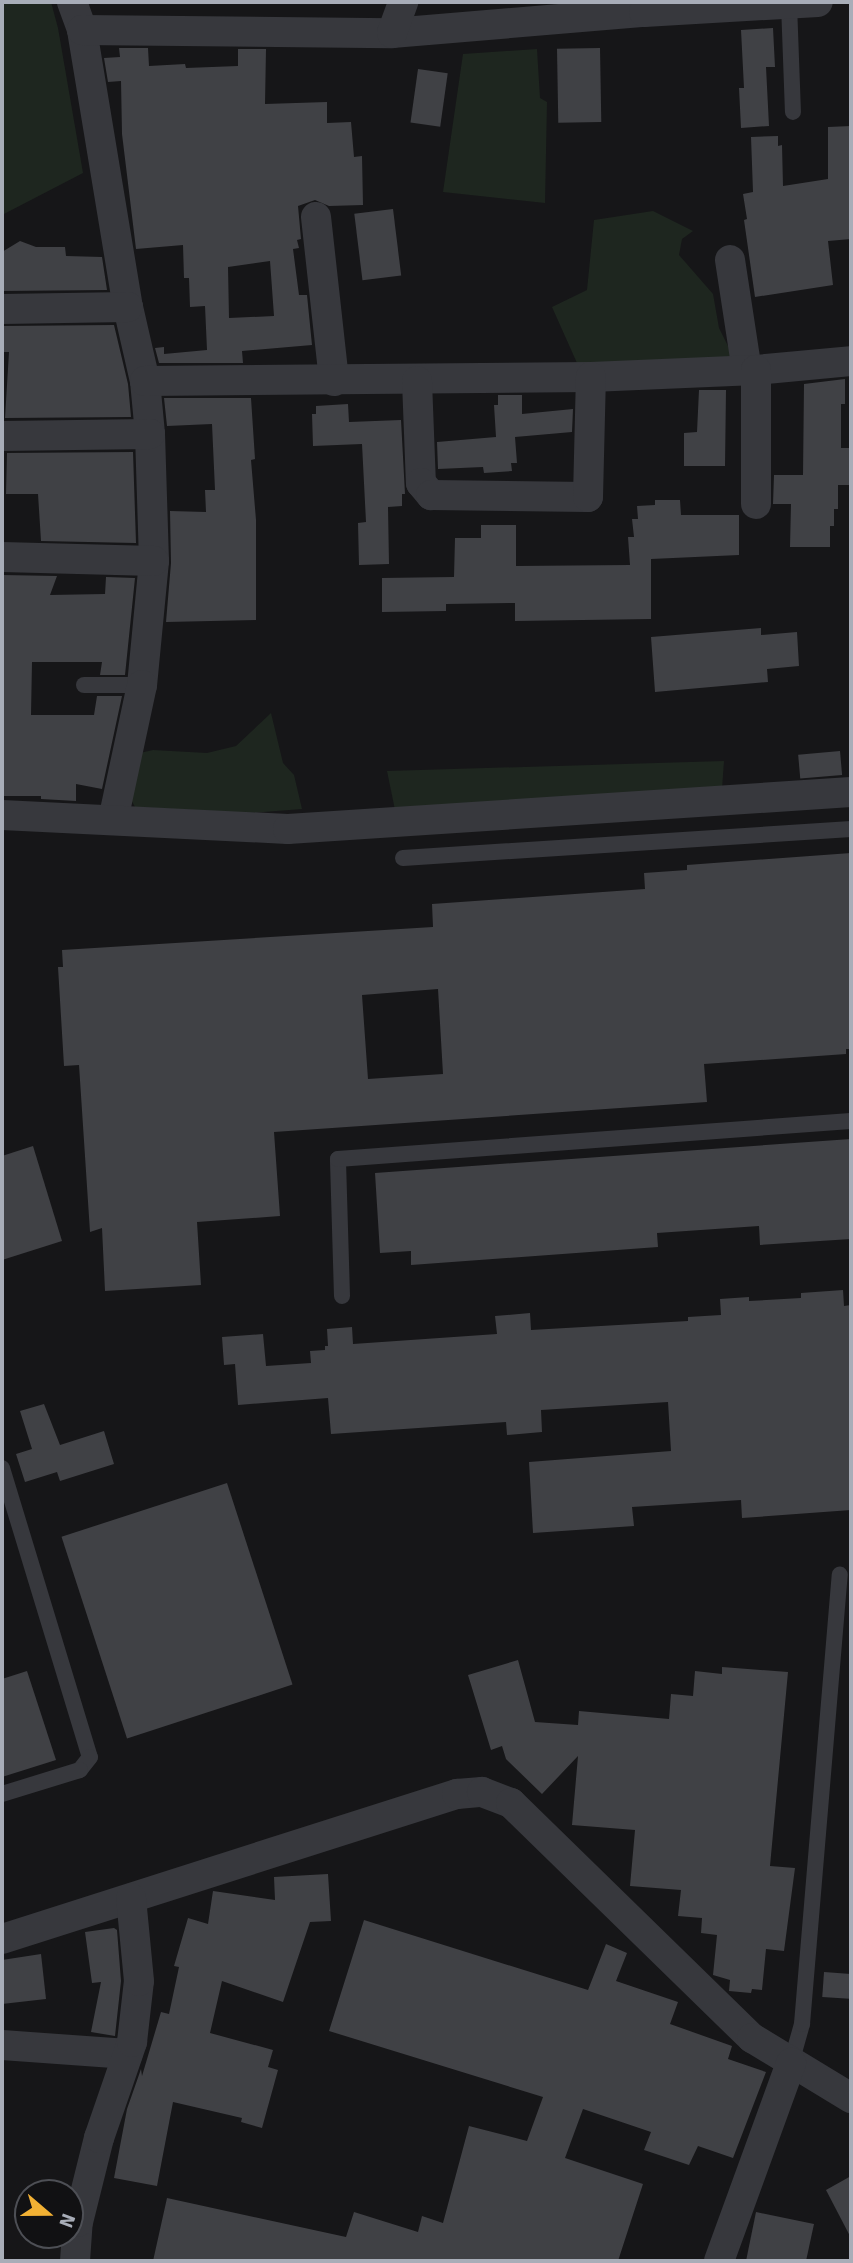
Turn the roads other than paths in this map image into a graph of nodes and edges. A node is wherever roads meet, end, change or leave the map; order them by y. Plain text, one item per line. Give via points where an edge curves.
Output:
1 (72, 2) edge
2 (403, 2) edge
3 (818, 2) edge
4 (789, 4) junction
5 (82, 30) junction
6 (392, 33) junction
7 (793, 112) dead end
8 (316, 216) dead end
9 (730, 260) dead end
10 (128, 307) junction
11 (2, 309) edge
12 (851, 361) edge
13 (751, 370) junction
14 (591, 377) junction
15 (334, 381) junction
16 (417, 381) junction
17 (145, 382) junction
18 (150, 434) junction
19 (2, 436) edge
20 (756, 504) dead end
21 (2, 557) edge
22 (154, 561) junction
23 (85, 685) dead end
24 (142, 685) junction
25 (851, 792) edge
26 (2, 815) edge
27 (113, 820) junction
28 (851, 829) edge
29 (403, 858) dead end
30 (851, 1121) edge
31 (342, 1296) dead end
32 (2, 1468) edge
33 (5, 1488) edge
34 (840, 1575) dead end
35 (2, 1794) edge
36 (131, 1898) junction
37 (2, 1939) edge
38 (2, 2045) edge
39 (128, 2054) junction
40 (791, 2063) junction
41 (851, 2098) edge
42 (75, 2261) edge
43 (719, 2261) edge

1 - 5 street
2 - 6 street
3 - 4 street
4 - 6 street
4 - 7 lane
5 - 6 street
5 - 10 street
8 - 15 street
9 - 13 street
10 - 11 street
10 - 17 street
12 - 13 street
13 - 14 street
13 - 20 street
14 - 16 street
14 - 16 street via 588,497 431,495 421,483
15 - 16 street
15 - 17 street
17 - 18 street
18 - 19 street
18 - 22 street
21 - 22 street
22 - 24 street
23 - 24 lane
24 - 27 street
25 - 27 street via 288,829
26 - 27 street
28 - 29 lane
30 - 31 lane via 338,1159
32 - 33 lane
33 - 35 lane via 90,1756 80,1770
34 - 40 lane via 802,2024
36 - 37 street
36 - 39 street via 139,1981
36 - 40 street via 457,1794 482,1792 511,1803 752,2038
38 - 39 street
39 - 42 street via 99,2138 78,2221
40 - 41 street
40 - 43 street

